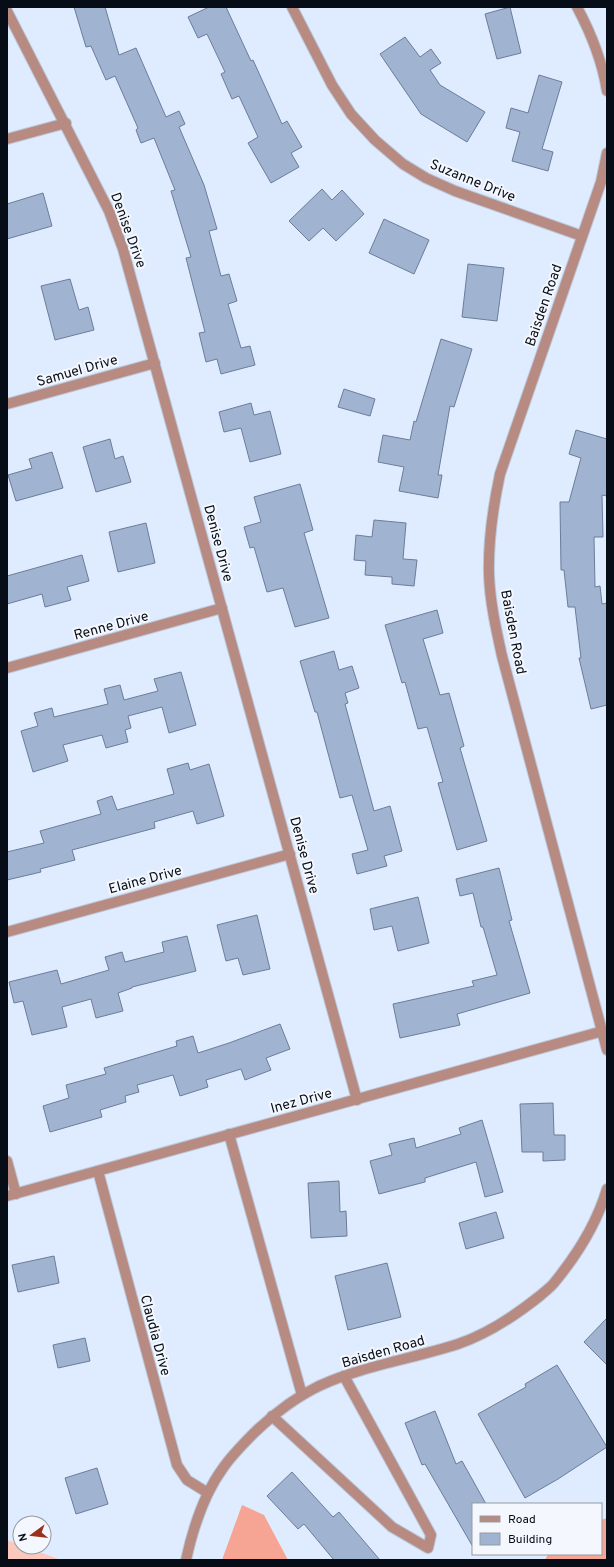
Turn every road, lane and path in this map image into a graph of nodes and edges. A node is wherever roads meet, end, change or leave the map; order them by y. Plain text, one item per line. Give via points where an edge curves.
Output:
1 (292, 7) edge
2 (578, 7) edge
3 (7, 11) edge
4 (607, 91) edge
5 (66, 123) junction
6 (7, 140) edge
7 (607, 153) edge
8 (582, 236) junction
9 (155, 362) junction
10 (7, 404) edge
11 (222, 608) junction
12 (7, 668) edge
13 (290, 854) junction
14 (7, 932) edge
15 (603, 1031) junction
16 (607, 1050) edge
17 (357, 1100) junction
18 (229, 1134) junction
19 (7, 1161) edge
20 (98, 1170) junction
21 (607, 1189) edge
22 (12, 1195) edge
23 (344, 1376) junction
24 (302, 1395) junction
25 (272, 1416) junction
26 (208, 1493) junction
27 (186, 1560) edge

1 - 8 street, Suzanne Drive via 332,85 351,114 375,140 403,164 455,191
2 - 4 street via 600,56
3 - 5 street, Denise Drive
5 - 6 street
5 - 9 street, Denise Drive via 110,211
7 - 8 street, Baisden Road via 601,182
8 - 15 street, Baisden Road via 500,474 490,536 489,575 502,656
9 - 10 street, Samuel Drive
9 - 11 street, Denise Drive
11 - 12 street, Renne Drive
11 - 13 street, Denise Drive
13 - 14 street, Elaine Drive
13 - 17 street, Denise Drive
15 - 16 street, Baisden Road
15 - 17 street, Inez Drive
17 - 18 street, Inez Drive
18 - 20 street, Inez Drive
18 - 24 street
19 - 22 street
20 - 22 street, Inez Drive
20 - 26 street, Claudia Drive via 177,1465 187,1480
21 - 23 street, Baisden Road via 592,1227 579,1249 553,1284 530,1304 500,1325 459,1344
23 - 24 street, Baisden Road
23 - 25 street via 431,1535 428,1548 392,1527
24 - 25 street, Baisden Road
25 - 26 street, Baisden Road via 222,1468
26 - 27 street, Baisden Road via 192,1535

